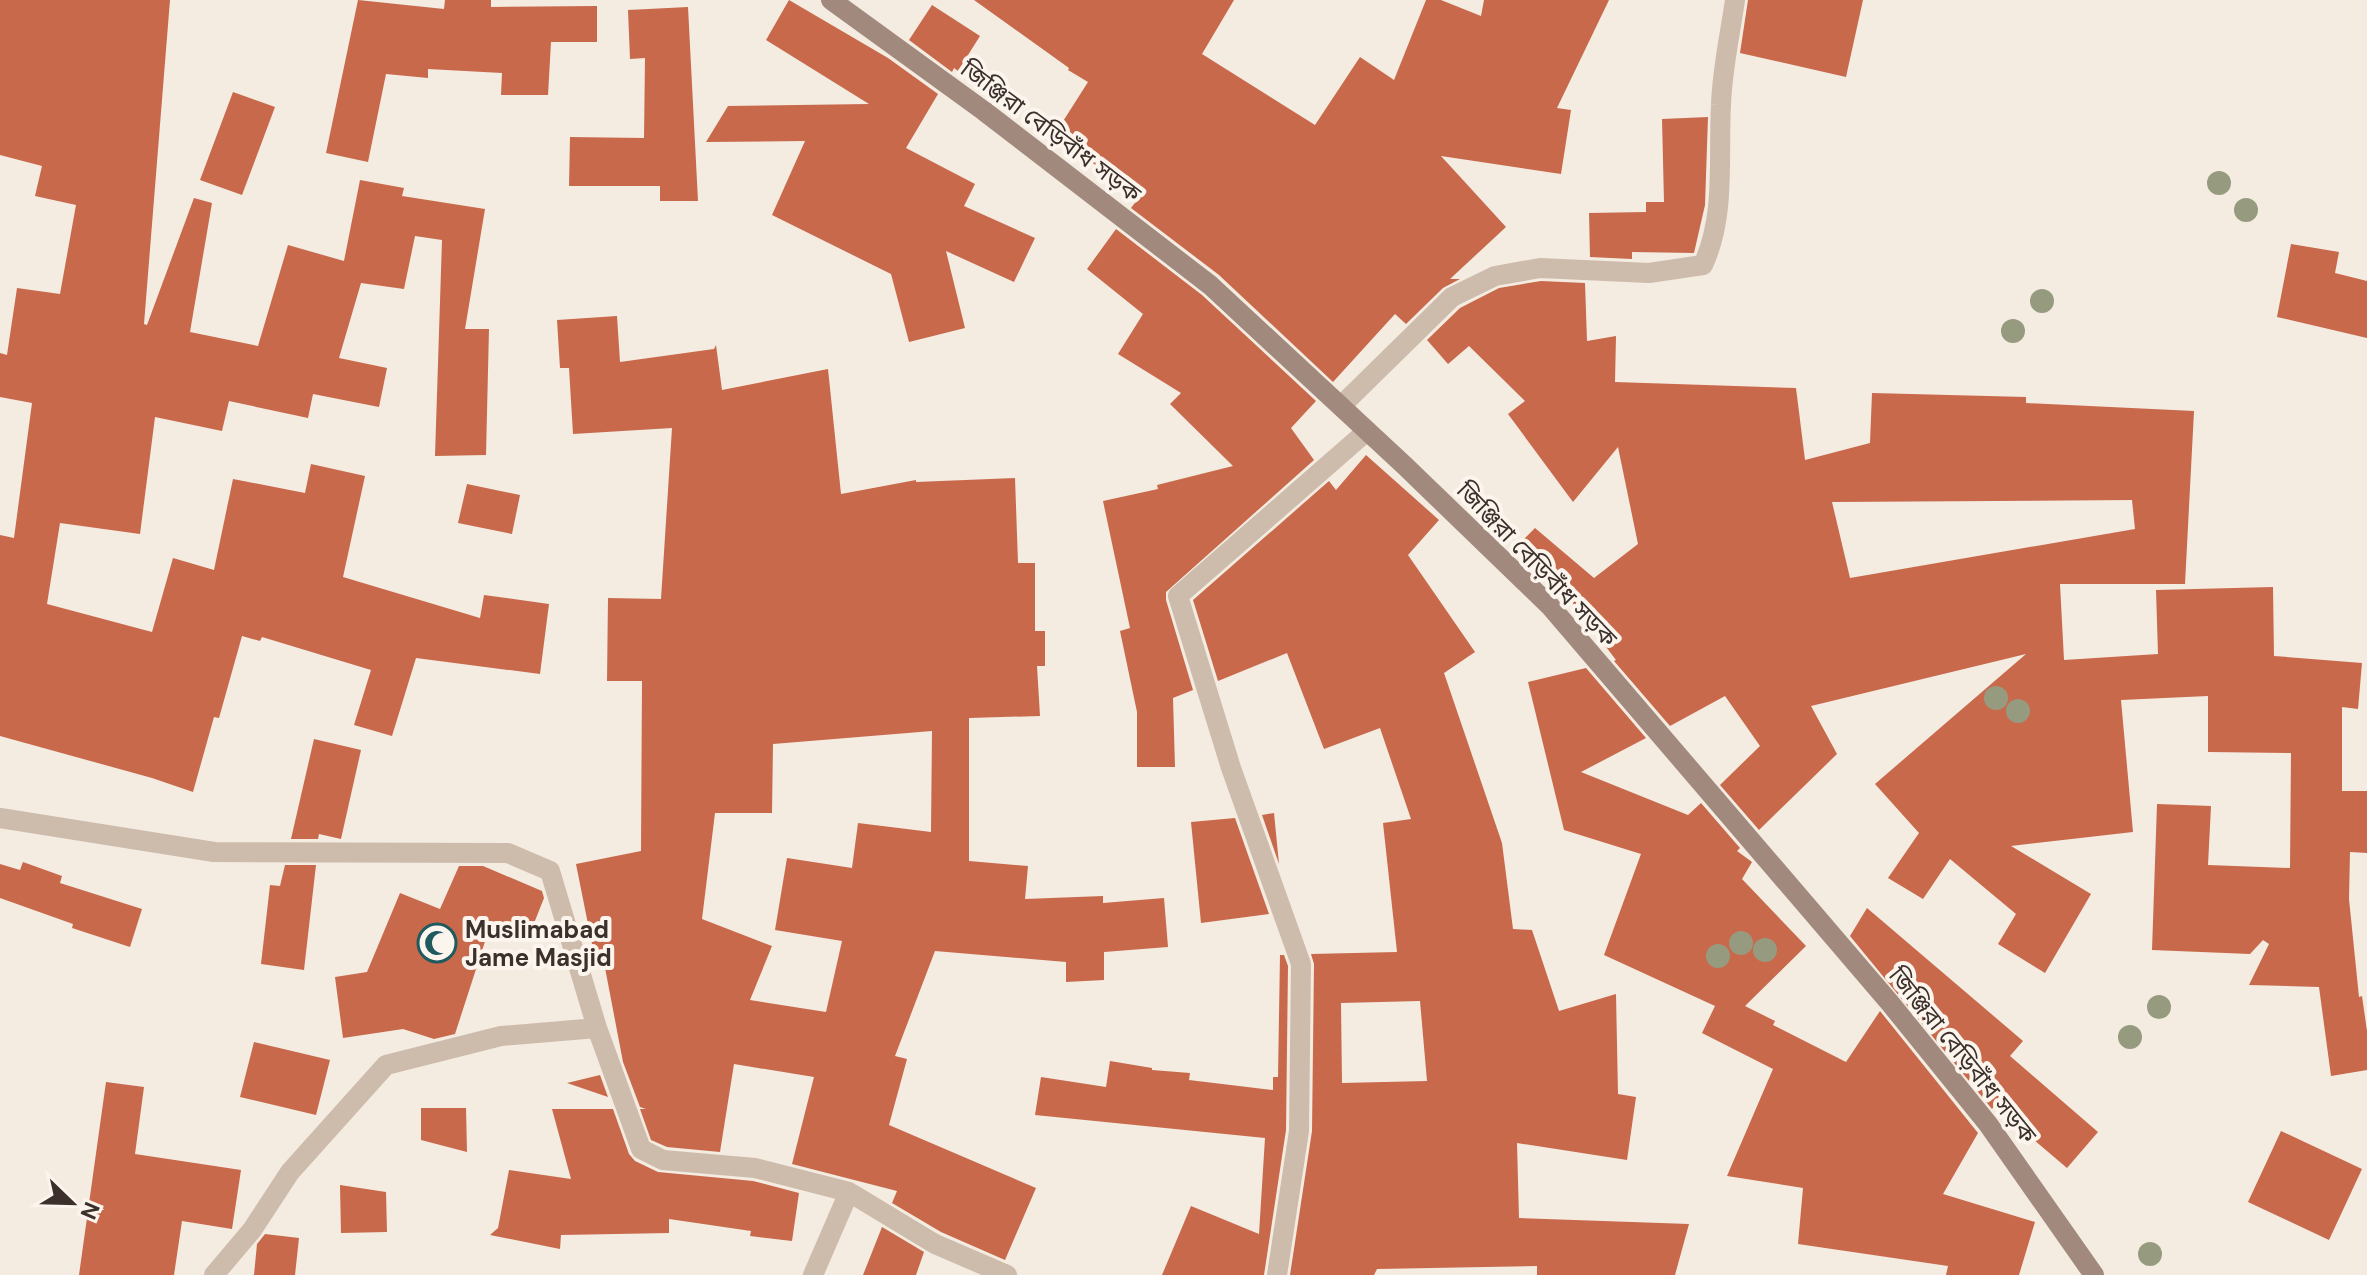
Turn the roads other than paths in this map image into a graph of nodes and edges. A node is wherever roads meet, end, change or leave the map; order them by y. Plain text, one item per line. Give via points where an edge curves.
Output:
1 (831, 0) edge
2 (1735, 0) edge
3 (1341, 406) junction
4 (1367, 431) junction
5 (0, 818) edge
6 (597, 1028) junction
7 (849, 1192) junction
8 (214, 1275) edge
9 (813, 1275) edge
10 (1007, 1275) edge
11 (1277, 1275) edge
12 (2094, 1275) edge

1 - 3 street, জিঞ্জিরা বেড়িবাঁধ সড়ক via 1210,285
2 - 3 street via 1721,101 1717,214 1703,265 1649,273 1540,268 1495,276 1452,297
3 - 4 street, জিঞ্জিরা বেড়িবাঁধ সড়ক
4 - 11 street via 1178,596 1231,768 1301,964 1299,1131
4 - 12 street, জিঞ্জিরা বেড়িবাঁধ সড়ক via 1550,606 1890,1003 1988,1124
5 - 6 street via 214,852 508,853 550,871
6 - 7 street via 641,1149 663,1160 755,1168
6 - 8 street via 501,1036 386,1065 290,1172
7 - 9 street
7 - 10 street via 935,1244

